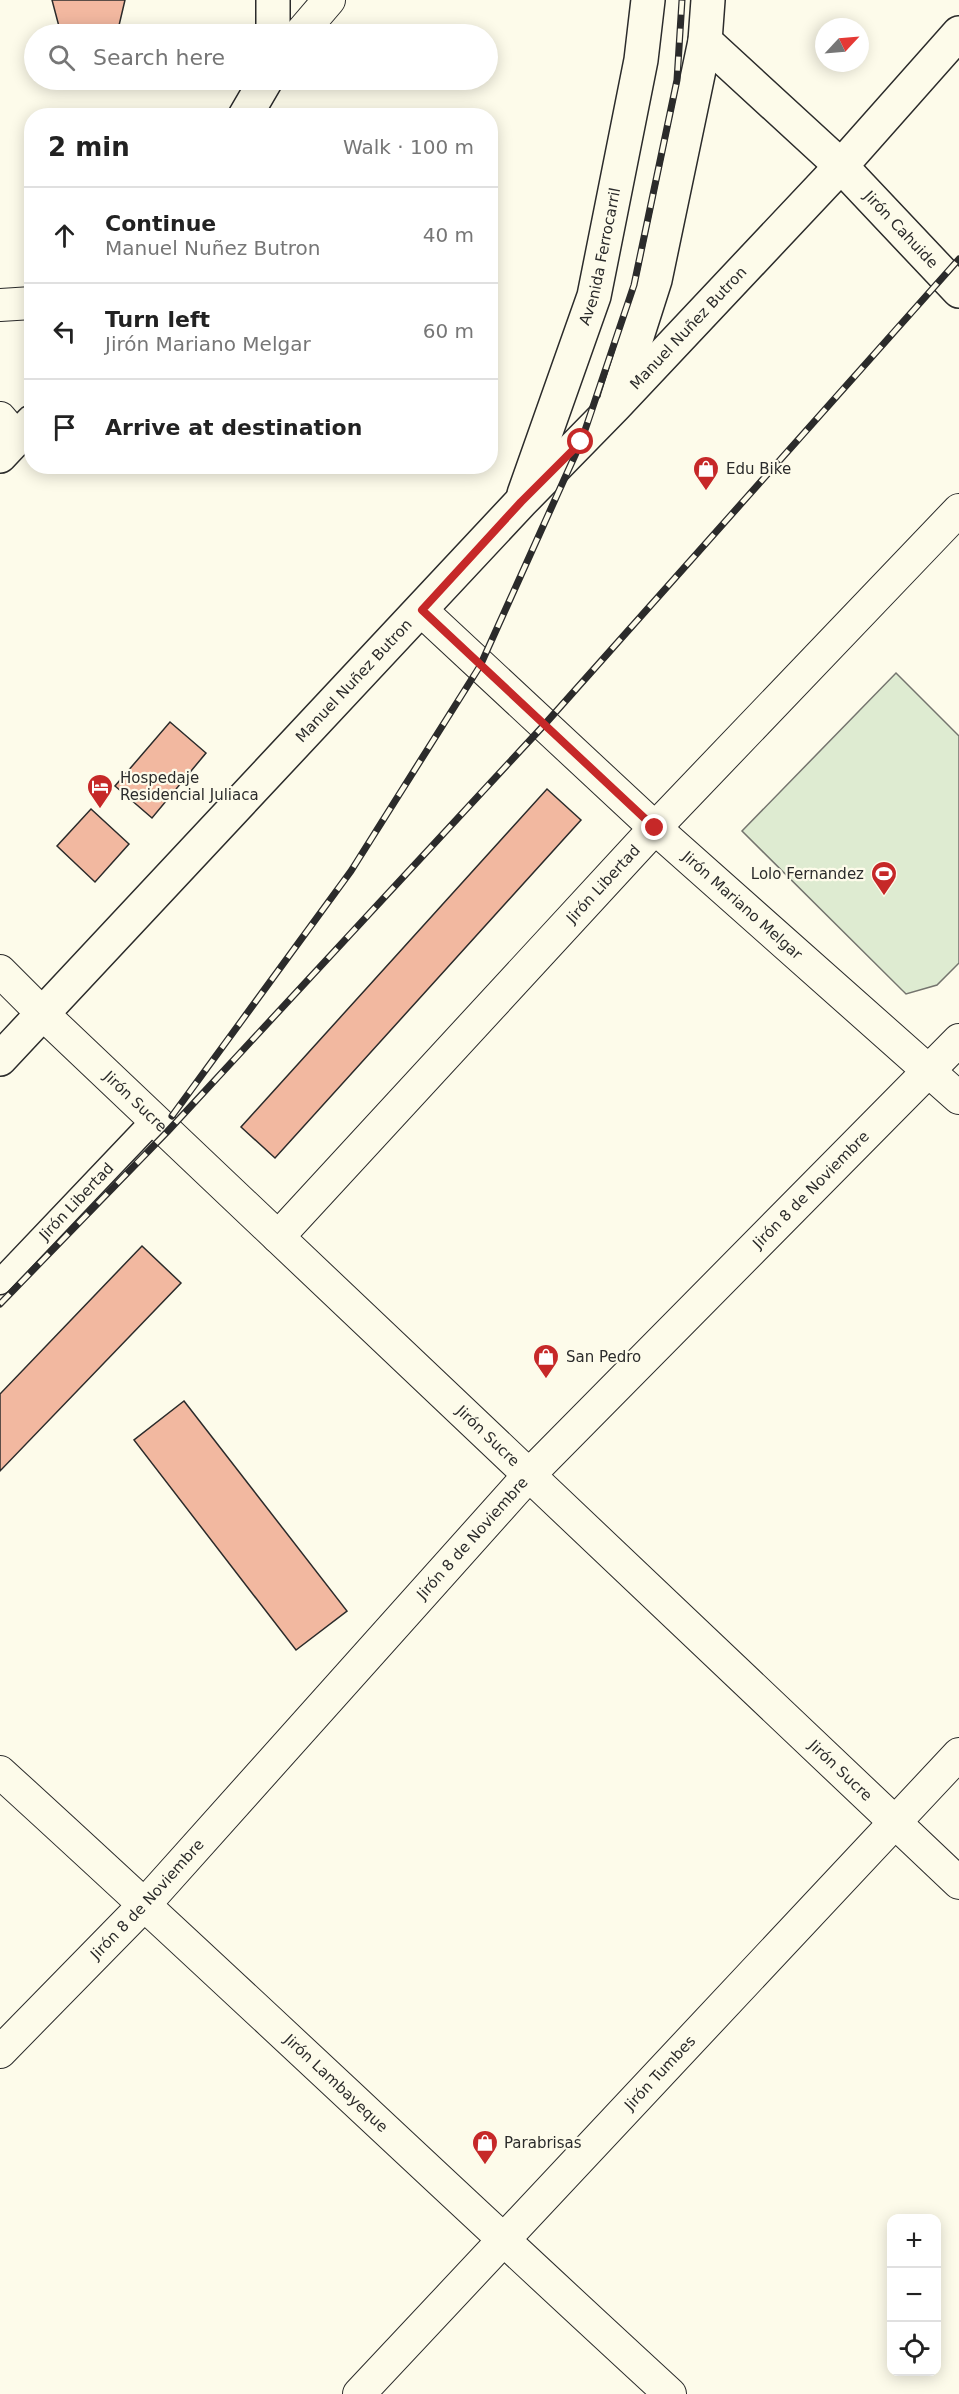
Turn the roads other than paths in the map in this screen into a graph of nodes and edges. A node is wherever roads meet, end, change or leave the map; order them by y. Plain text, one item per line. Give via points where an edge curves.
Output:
1 (273, 0) edge
2 (330, 0) edge
3 (648, 0) edge
4 (708, 0) edge
5 (273, 24) edge
6 (309, 24) edge
7 (959, 33) edge
8 (705, 41) junction
9 (260, 90) edge
10 (250, 108) edge
11 (841, 166) junction
12 (959, 291) edge
13 (24, 304) edge
14 (0, 305) edge
15 (615, 406) junction
16 (521, 502) junction
17 (959, 510) edge
18 (422, 610) junction
19 (655, 828) junction
20 (0, 971) edge
21 (43, 1014) junction
22 (959, 1040) edge
23 (0, 1059) edge
24 (929, 1072) junction
25 (959, 1098) edge
26 (154, 1120) junction
27 (278, 1237) junction
28 (0, 1282) edge
29 (529, 1475) junction
30 (959, 1754) edge
31 (0, 1772) edge
32 (895, 1822) junction
33 (959, 1883) edge
34 (145, 1904) junction
35 (0, 2052) edge
36 (504, 2241) junction
37 (359, 2394) edge
38 (670, 2394) edge

1 - 5 main road
2 - 6 street
3 - 16 main road, Avenida Ferrocarril via 641,60 594,296
4 - 8 main road
7 - 11 main road, Manuel Nuñez Butron
8 - 11 main road
8 - 15 main road via 656,280
9 - 10 main road
11 - 12 main road, Jirón Cahuide
11 - 15 main road, Manuel Nuñez Butron
13 - 14 street
15 - 16 main road, Manuel Nuñez Butron
16 - 18 main road, Manuel Nuñez Butron
17 - 19 street, Jirón Libertad
18 - 19 street, Jirón Mariano Melgar
18 - 21 main road, Manuel Nuñez Butron
19 - 24 street, Jirón Mariano Melgar
19 - 27 street, Jirón Libertad
20 - 21 street, Jirón Sucre
21 - 23 main road, Manuel Nuñez Butron
21 - 26 street, Jirón Sucre
22 - 24 street, Jirón 8 de Noviembre
24 - 25 street, Jirón Mariano Melgar
24 - 29 street, Jirón 8 de Noviembre
26 - 27 street, Jirón Sucre
26 - 28 street, Jirón Libertad
27 - 29 street, Jirón Sucre
29 - 32 street, Jirón Sucre
29 - 34 street, Jirón 8 de Noviembre
30 - 32 street, Jirón Tumbes
31 - 34 street, Jirón Lambayeque
32 - 33 street, Jirón Sucre
32 - 36 street, Jirón Tumbes
34 - 35 street, Jirón 8 de Noviembre
34 - 36 street, Jirón Lambayeque
36 - 37 street, Jirón Tumbes
36 - 38 street, Jirón Lambayeque

